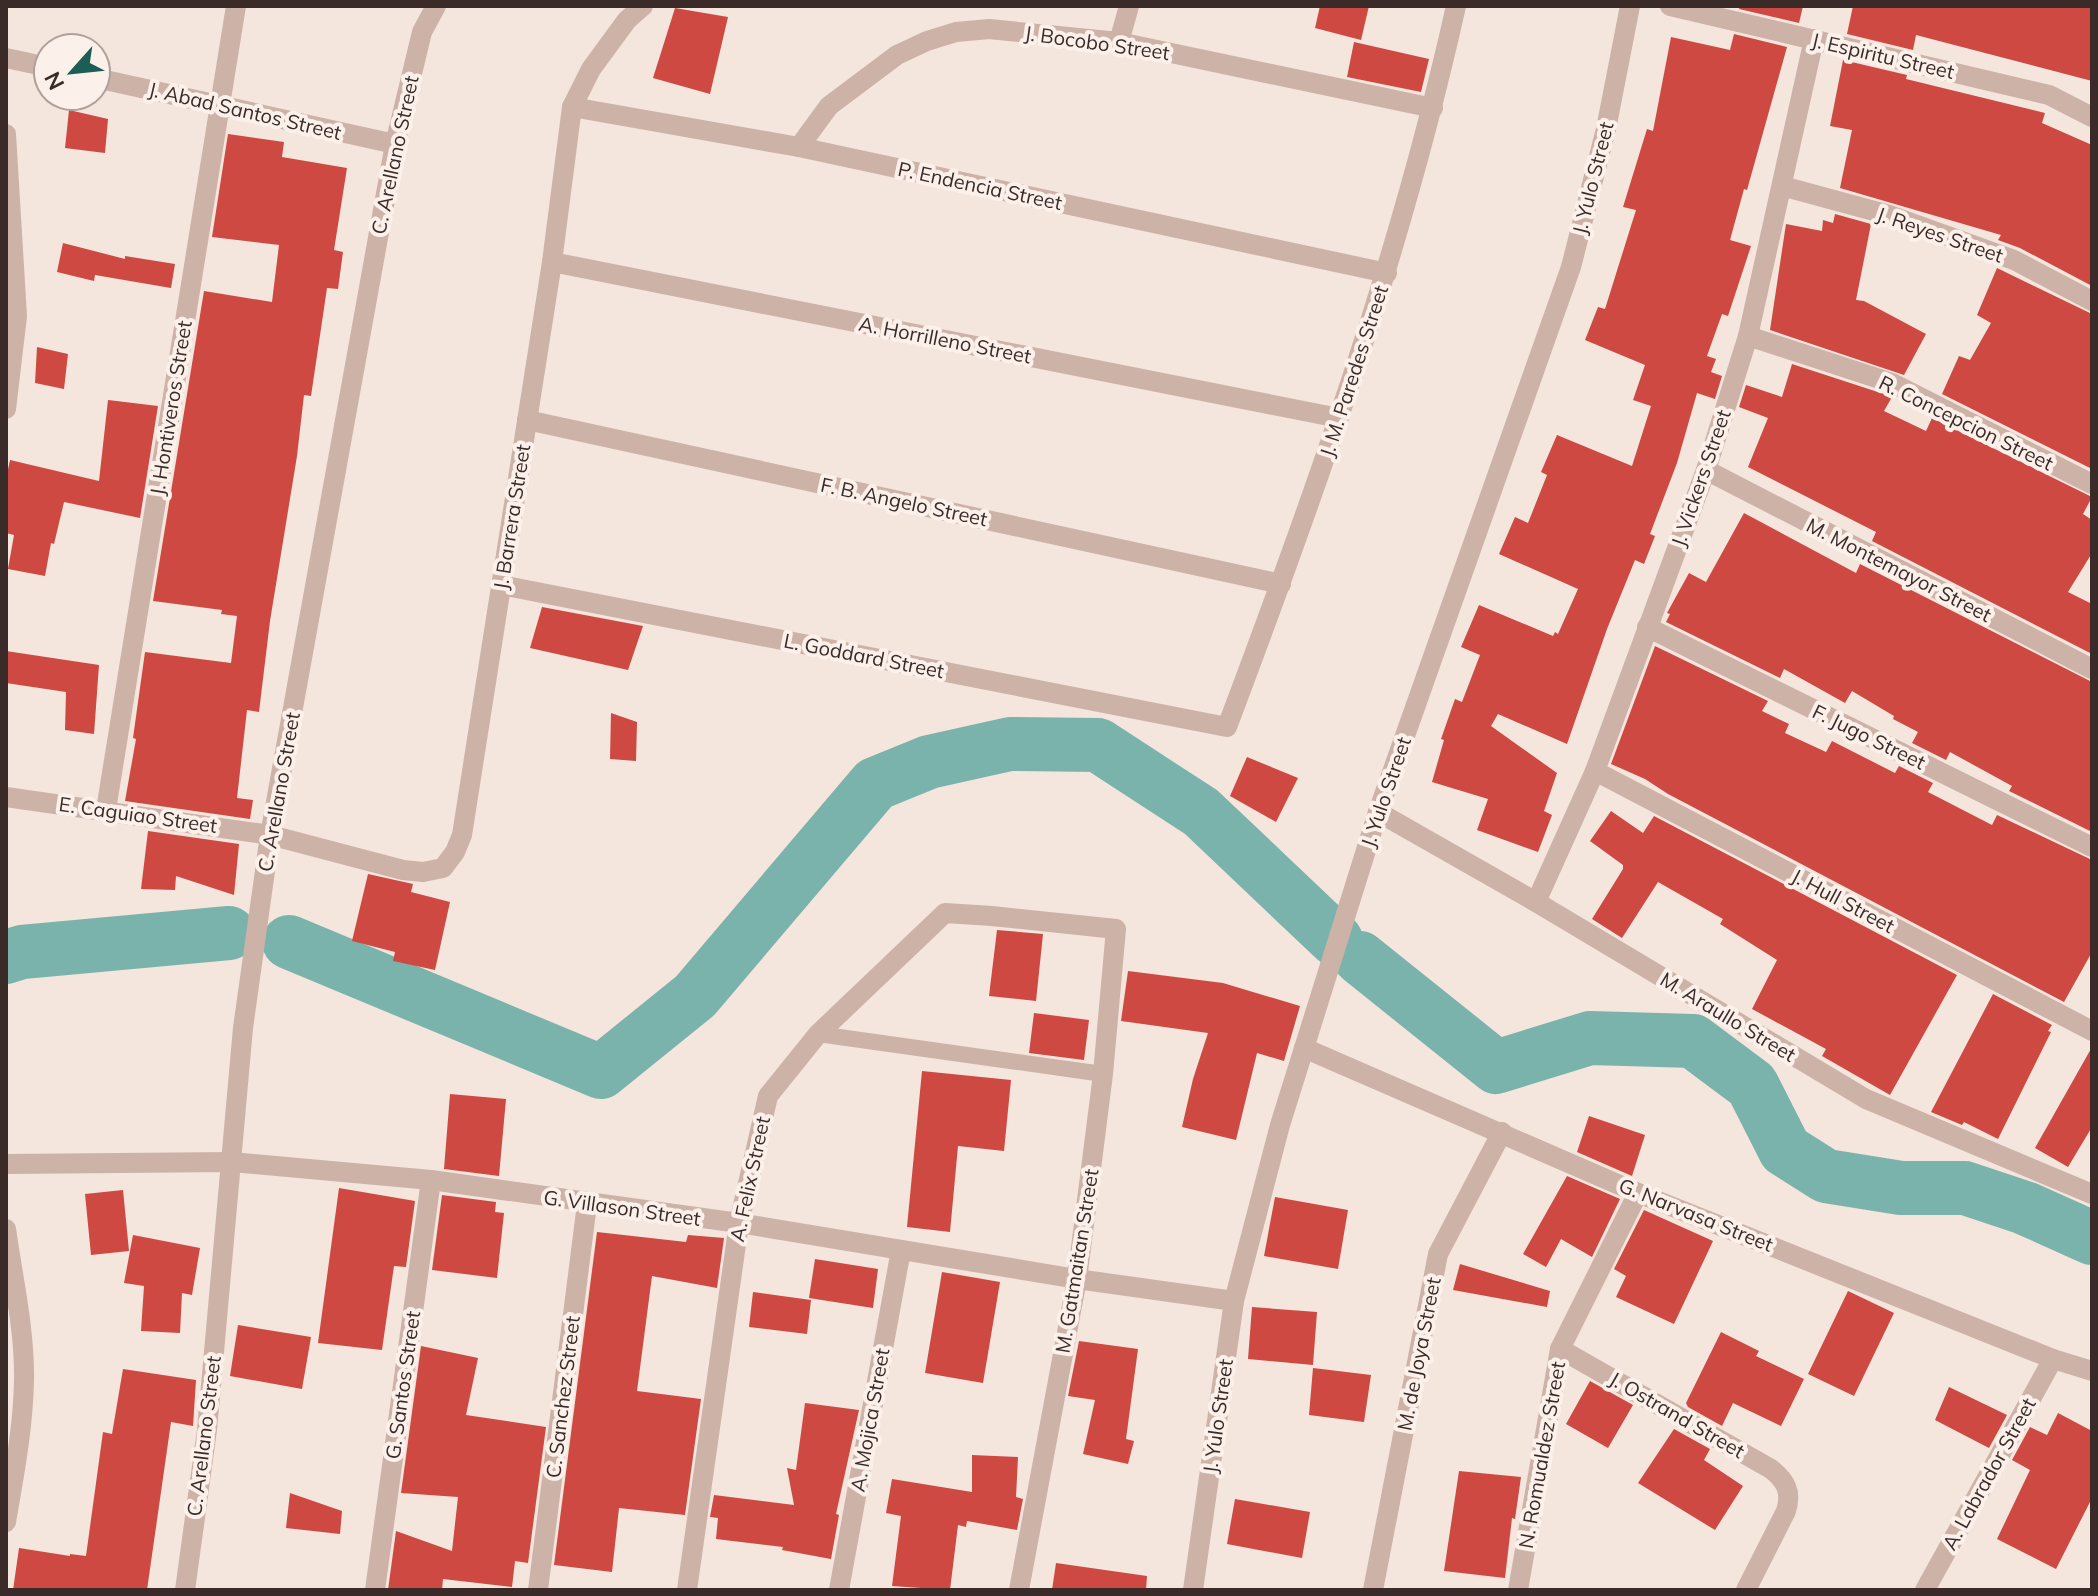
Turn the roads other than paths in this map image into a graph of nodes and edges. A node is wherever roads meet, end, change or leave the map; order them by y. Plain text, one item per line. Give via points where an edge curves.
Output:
1 (236, 6) edge
2 (436, 6) edge
3 (643, 6) edge
4 (1129, 6) edge
5 (1456, 6) edge
6 (1630, 6) edge
7 (1670, 6) edge
8 (1814, 39) junction
9 (1119, 42) junction
10 (6, 58) edge
11 (32, 64) edge
12 (112, 81) edge
13 (220, 105) junction
14 (572, 107) junction
15 (1433, 108) junction
16 (2092, 117) edge
17 (6, 134) edge
18 (395, 144) junction
19 (799, 147) junction
20 (1782, 186) junction
21 (552, 262) junction
22 (1387, 273) junction
23 (2092, 301) edge
24 (1748, 336) junction
25 (6, 409) edge
26 (1339, 418) junction
27 (527, 420) junction
28 (1706, 470) junction
29 (2092, 484) edge
30 (1281, 584) junction
31 (501, 585) junction
32 (1647, 627) junction
33 (2092, 669) edge
34 (1227, 727) joint
35 (1595, 771) junction
36 (6, 797) edge
37 (106, 810) junction
38 (1378, 812) junction
39 (270, 835) junction
40 (2092, 847) edge
41 (1536, 902) junction
42 (1116, 929) joint
43 (2092, 1031) edge
44 (818, 1034) junction
45 (1304, 1048) junction
46 (1103, 1074) junction
47 (1502, 1132) junction
48 (232, 1162) junction
49 (6, 1164) edge
50 (431, 1180) junction
51 (1638, 1193) junction
52 (2092, 1194) edge
53 (587, 1204) junction
54 (739, 1223) junction
55 (6, 1229) edge
56 (901, 1250) junction
57 (1077, 1279) junction
58 (1234, 1301) junction
59 (1560, 1349) junction
60 (2053, 1359) junction
61 (2092, 1371) edge
62 (6, 1522) edge
63 (185, 1590) edge
64 (375, 1590) edge
65 (538, 1590) edge
66 (687, 1590) edge
67 (839, 1590) edge
68 (1019, 1590) edge
69 (1193, 1590) edge
70 (1373, 1590) edge
71 (1518, 1590) edge
72 (1746, 1590) edge
73 (1925, 1590) edge

1 - 13 street, J. Hontiveros Street
2 - 18 street, C. Arellano Street via 422,32
3 - 14 street, J. Barrera Street via 591,69
4 - 9 street
5 - 15 street, J. M. Paredes Street
6 - 38 street, J. Yulo Street via 1571,267
7 - 8 street, J. Espiritu Street
8 - 16 street, J. Espiritu Street via 2049,95
8 - 20 street, J. Vickers Street
9 - 15 street, J. Bocobo Street
9 - 19 street, J. Bocobo Street via 989,29 927,41 897,55 829,106
10 - 11 street
12 - 13 street, J. Abad Santos Street
13 - 18 street, J. Abad Santos Street
13 - 37 street, J. Hontiveros Street
14 - 19 street, P. Endencia Street
14 - 21 street, J. Barrera Street
15 - 22 street, J. M. Paredes Street
17 - 25 street via 17,316
18 - 39 street, C. Arellano Street
19 - 22 street, P. Endencia Street
20 - 23 street, J. Reyes Street via 1889,215 2014,260
20 - 24 street, J. Vickers Street
21 - 26 street, A. Horrilleno Street
21 - 27 street, J. Barrera Street
22 - 26 street, J. M. Paredes Street
24 - 28 street, J. Vickers Street
24 - 29 street, R. Concepcion Street via 1892,383
26 - 30 street, J. M. Paredes Street
27 - 30 street, F. B. Angelo Street
27 - 31 street, J. Barrera Street
28 - 32 street, J. Vickers Street
28 - 33 street, M. Montemayor Street
30 - 34 street, J. M. Paredes Street
31 - 34 street, L. Goddard Street
31 - 39 street, J. Barrera Street via 462,835 443,868 403,870
32 - 35 street, J. Vickers Street
32 - 40 street, F. Jugo Street
35 - 41 street, J. Vickers Street
35 - 43 street, J. Hull Street
36 - 37 street, E. Caguiao Street
37 - 39 street, E. Caguiao Street
38 - 41 street, M. Araullo Street
38 - 45 street, J. Yulo Street
39 - 48 street, C. Arellano Street via 243,1028
41 - 52 street, M. Araullo Street via 1866,1099
42 - 44 street, A. Felix Street via 945,913
42 - 46 street, M. Gatmaitan Street
44 - 46 lane
44 - 54 street, A. Felix Street via 768,1096
45 - 47 street, G. Narvasa Street
45 - 58 street, J. Yulo Street
46 - 57 street, M. Gatmaitan Street
47 - 51 street, G. Narvasa Street
47 - 70 street, M. de Joya Street via 1438,1254
48 - 49 street, G. Villason Street
48 - 50 street, G. Villason Street
48 - 63 street, C. Arellano Street via 207,1430
50 - 53 street, G. Villason Street
50 - 64 street, G. Santos Street
51 - 59 street, N. Romualdez Street
51 - 60 street, G. Narvasa Street
53 - 54 street, G. Villason Street
53 - 65 street, C. Sanchez Street
54 - 56 street, G. Villason Street
54 - 66 street, A. Felix Street
55 - 62 street via 24,1378
56 - 57 street, G. Villason Street
56 - 67 street, A. Mojica Street
57 - 58 street, G. Villason Street
57 - 68 street, M. Gatmaitan Street
58 - 69 street, J. Yulo Street
59 - 71 street, N. Romualdez Street
59 - 72 street, J. Ostrand Street via 1771,1469 1788,1488 1786,1511
60 - 61 street, G. Narvasa Street
60 - 73 street, A. Labrador Street

